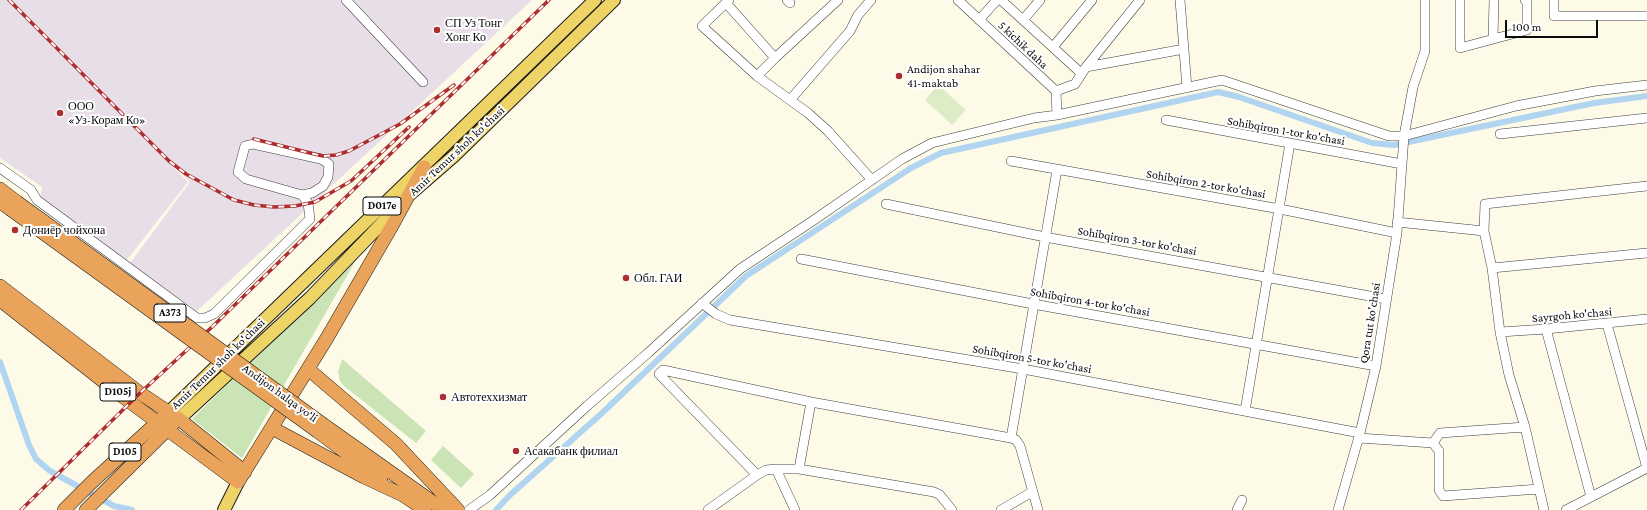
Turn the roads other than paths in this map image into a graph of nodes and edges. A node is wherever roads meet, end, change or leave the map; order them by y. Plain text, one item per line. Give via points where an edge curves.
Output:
1 (346, 0) edge
2 (595, 0) edge
3 (614, 0) edge
4 (838, 0) edge
5 (871, 0) edge
6 (958, 0) edge
7 (997, 0) edge
8 (1001, 0) edge
9 (1040, 0) edge
10 (1092, 0) edge
11 (1140, 0) edge
12 (1180, 0) edge
13 (1425, 0) edge
14 (1460, 0) edge
15 (1494, 0) edge
16 (1525, 0) edge
17 (1554, 0) edge
18 (727, 2) edge
19 (1647, 16) edge
20 (979, 20) junction
21 (1023, 20) junction
22 (1493, 39) junction
23 (1053, 48) junction
24 (1184, 49) junction
25 (776, 58) junction
26 (1083, 70) junction
27 (757, 76) junction
28 (423, 82) dead end
29 (1647, 85) edge
30 (1187, 88) junction
31 (1056, 91) junction
32 (790, 100) junction
33 (1057, 115) junction
34 (1647, 118) edge
35 (1166, 120) dead end
36 (1500, 134) dead end
37 (1404, 136) junction
38 (1290, 144) junction
39 (1011, 161) dead end
40 (1402, 164) junction
41 (424, 166) junction
42 (0, 168) edge
43 (1057, 170) junction
44 (872, 180) junction
45 (1647, 186) edge
46 (0, 189) edge
47 (302, 195) junction
48 (409, 196) junction
49 (9, 204) edge
50 (886, 204) dead end
51 (1280, 209) junction
52 (1398, 222) junction
53 (1484, 231) junction
54 (1397, 232) junction
55 (1045, 237) junction
56 (1647, 253) edge
57 (801, 259) dead end
58 (1492, 268) junction
59 (1268, 277) junction
60 (0, 286) edge
61 (1386, 299) junction
62 (0, 300) edge
63 (1033, 304) junction
64 (704, 305) junction
65 (1647, 319) edge
66 (1607, 324) junction
67 (1546, 329) junction
68 (1500, 332) junction
69 (1257, 344) junction
70 (1376, 366) junction
71 (308, 369) junction
72 (1023, 370) junction
73 (811, 402) junction
74 (1246, 411) junction
75 (174, 415) junction
76 (162, 426) junction
77 (1525, 427) junction
78 (272, 428) junction
79 (321, 428) junction
80 (1359, 436) junction
81 (1011, 438) junction
82 (1433, 443) junction
83 (1646, 462) edge
84 (776, 469) junction
85 (799, 470) junction
86 (757, 475) junction
87 (241, 477) junction
88 (1539, 489) junction
89 (1032, 492) junction
90 (1592, 497) junction
91 (407, 498) junction
92 (1242, 500) dead end
93 (720, 501) junction
94 (97, 503) edge
95 (64, 510) edge
96 (86, 510) edge
97 (224, 510) edge
98 (425, 510) edge
99 (444, 510) edge
100 (458, 510) edge
101 (470, 510) edge
102 (708, 510) edge
103 (725, 510) edge
104 (795, 510) edge
105 (952, 510) edge
106 (1001, 510) edge
107 (1038, 510) edge
108 (1237, 510) edge
109 (1338, 510) edge
110 (1544, 510) edge
111 (1566, 510) edge

1 - 28 street
2 - 41 main road, Amir Temur shoh ko'chasi / D017e
3 - 48 main road, Amir Temur shoh ko'chasi / D017e via 454,156
4 - 25 street
5 - 32 street via 858,15 850,31
6 - 20 street, 5 kichik daha
7 - 20 street
8 - 21 street
9 - 21 street
10 - 23 street
11 - 26 street
12 - 24 street
13 - 37 street, Qora tut ko'chasi via 1425,51 1413,87
14 - 22 street via 1460,48
15 - 22 street
16 - 22 street via 1527,30
17 - 19 street via 1554,16
18 - 25 street
18 - 27 street via 702,26
20 - 31 street, 5 kichik daha
21 - 23 street
23 - 26 street
24 - 26 street
24 - 30 street
25 - 27 street
26 - 31 street via 1075,84
27 - 32 street
29 - 37 street via 1595,91 1516,106
30 - 33 street
30 - 37 street via 1222,80 1389,136
31 - 33 street
32 - 44 street via 828,132
33 - 44 street via 1034,118 932,143 902,159
34 - 36 street
35 - 38 street, Sohibqiron 1-tor ko'chasi
37 - 40 street, Qora tut ko'chasi
38 - 40 street, Sohibqiron 1-tor ko'chasi
38 - 51 street
39 - 43 street, Sohibqiron 2-tor ko'chasi
40 - 52 street, Qora tut ko'chasi
41 - 48 highway
41 - 75 main road, Amir Temur shoh ko'chasi / D017e
42 - 47 street via 31,190 37,200 196,318 214,314 310,218 308,203
43 - 51 street, Sohibqiron 2-tor ko'chasi
43 - 55 street
44 - 64 street via 740,269
45 - 53 street via 1485,204
46 - 49 highway, Andijon halqa yo‘li / A373
47 - 47 street via 246,179 238,172 245,146 253,144 321,159 329,164 328,177 323,186 312,193
48 - 71 highway
48 - 75 main road, Amir Temur shoh ko'chasi / D017e via 310,298
49 - 79 highway, Andijon halqa yo‘li / A373, bridge
50 - 55 street, Sohibqiron 3-tor ko'chasi
51 - 54 street, Sohibqiron 2-tor ko'chasi
51 - 59 street
52 - 53 street
52 - 54 street, Qora tut ko'chasi
53 - 58 street
54 - 61 street, Qora tut ko'chasi
55 - 59 street, Sohibqiron 3-tor ko'chasi
55 - 63 street
56 - 58 street
57 - 63 street, Sohibqiron 4-tor ko'chasi
58 - 68 street
59 - 61 street, Sohibqiron 3-tor ko'chasi
59 - 69 street
60 - 75 highway, D105j via 140,393
61 - 70 street, Qora tut ko'chasi
62 - 76 highway, D105j
63 - 69 street, Sohibqiron 4-tor ko'chasi
63 - 72 street
64 - 72 street, Sohibqiron 5-tor ko'chasi via 730,320
64 - 101 street
65 - 66 street, Sayrgoh ko'chasi
66 - 67 street, Sayrgoh ko'chasi
66 - 83 street
67 - 68 street, Sayrgoh ko'chasi
67 - 90 street
68 - 77 street via 1509,375
69 - 70 street, Sohibqiron 4-tor ko'chasi
69 - 74 street
70 - 80 street, Qora tut ko'chasi
71 - 78 highway
71 - 100 highway via 396,444
72 - 74 street, Sohibqiron 5-tor ko'chasi
72 - 81 street
73 - 81 street
73 - 85 street
73 - 86 street via 663,370 659,374
74 - 80 street, Sohibqiron 5-tor ko'chasi
75 - 76 highway, D105
75 - 87 highway, D105j
76 - 87 highway, D105j
76 - 94 highway, D105
76 - 95 highway, D105 via 92,482
77 - 82 street via 1440,433
77 - 88 street
78 - 87 highway
78 - 91 highway
79 - 91 highway, Andijon halqa yo‘li / A373
79 - 99 highway, Andijon halqa yo‘li / A373
80 - 82 street, Sohibqiron 5-tor ko'chasi
80 - 109 street, Qora tut ko'chasi
81 - 89 street via 1020,446
82 - 88 street via 1439,450 1439,490 1443,496
83 - 90 street
84 - 85 street
84 - 86 street via 766,470
84 - 104 street
85 - 105 street via 934,492 940,495
86 - 93 street
87 - 97 main road
88 - 110 street
89 - 106 street
89 - 107 street
90 - 111 street
91 - 98 highway, Andijon halqa yo‘li / A373
92 - 108 street
93 - 102 street
93 - 103 street
94 - 96 highway, D105

